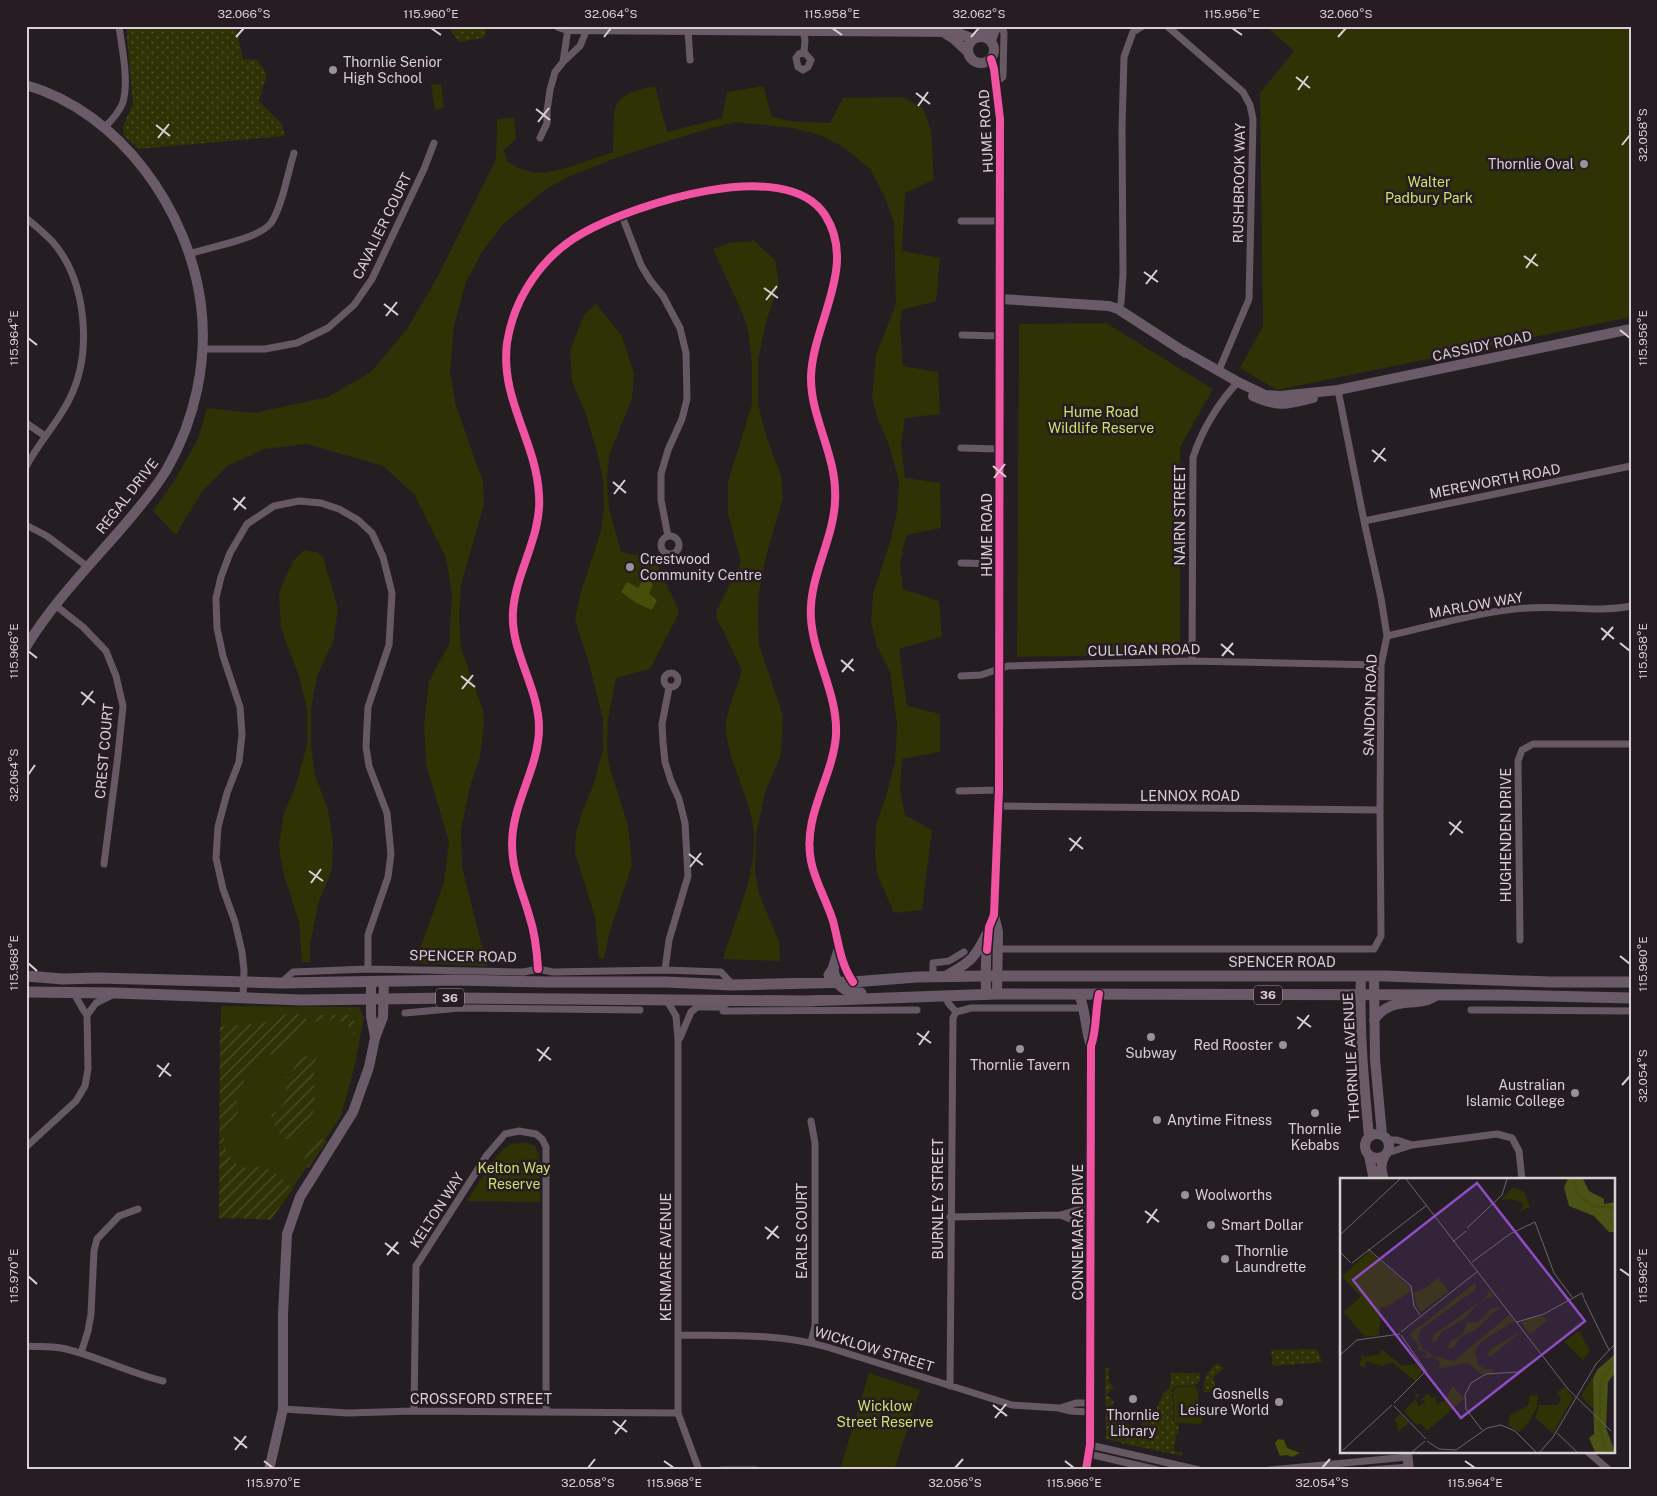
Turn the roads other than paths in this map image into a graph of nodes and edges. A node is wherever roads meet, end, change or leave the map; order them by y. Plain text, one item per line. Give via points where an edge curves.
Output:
1 (120, 26) edge
2 (988, 26) edge
3 (997, 26) edge
4 (1143, 26) edge
5 (1167, 26) edge
6 (564, 27) edge
7 (725, 28) edge
8 (587, 29) junction
9 (846, 29) edge
10 (688, 30) junction
11 (803, 31) junction
12 (943, 33) junction
13 (977, 38) junction
14 (991, 41) junction
15 (804, 52) dead end
16 (968, 52) junction
17 (991, 59) junction
18 (690, 60) dead end
19 (563, 62) junction
20 (980, 64) junction
21 (26, 86) edge
22 (996, 87) junction
23 (105, 127) junction
24 (540, 138) dead end
25 (434, 143) dead end
26 (294, 153) dead end
27 (622, 216) junction
28 (26, 218) edge
29 (960, 221) dead end
30 (1000, 221) junction
31 (189, 254) junction
32 (1001, 303) junction
33 (1118, 310) junction
34 (1631, 329) edge
35 (962, 335) dead end
36 (999, 336) junction
37 (202, 349) junction
38 (1182, 350) junction
39 (1219, 370) junction
40 (1236, 384) junction
41 (1338, 390) junction
42 (26, 423) edge
43 (45, 436) junction
44 (961, 448) dead end
45 (1000, 449) junction
46 (1631, 466) edge
47 (26, 467) edge
48 (1364, 520) junction
49 (26, 525) edge
50 (668, 536) dead end
51 (960, 563) dead end
52 (999, 564) junction
53 (88, 567) junction
54 (55, 605) junction
55 (1631, 606) edge
56 (1387, 636) junction
57 (26, 647) edge
58 (1192, 661) junction
59 (1381, 665) junction
60 (998, 670) junction
61 (961, 676) dead end
62 (668, 688) dead end
63 (1631, 744) edge
64 (959, 790) dead end
65 (999, 790) junction
66 (999, 806) junction
67 (1380, 810) junction
68 (104, 864) dead end
69 (994, 915) junction
70 (989, 927) junction
71 (1381, 936) joint
72 (1520, 940) dead end
73 (997, 949) junction
74 (839, 950) junction
75 (964, 952) dead end
76 (368, 969) junction
77 (538, 969) junction
78 (833, 969) junction
79 (26, 976) edge
80 (665, 976) junction
81 (991, 976) junction
82 (1362, 976) junction
83 (1374, 976) junction
84 (938, 977) junction
85 (1119, 977) junction
86 (98, 978) junction
87 (384, 981) junction
88 (244, 982) junction
89 (372, 982) junction
90 (837, 982) junction
91 (853, 982) junction
92 (1631, 982) edge
93 (281, 983) junction
94 (750, 984) junction
95 (26, 992) edge
96 (72, 992) junction
97 (117, 993) junction
98 (991, 994) junction
99 (1079, 994) junction
100 (1099, 994) junction
101 (1224, 994) junction
102 (1374, 995) junction
103 (1437, 995) junction
104 (184, 996) junction
105 (944, 996) junction
106 (1361, 996) junction
107 (243, 998) junction
108 (454, 998) junction
109 (614, 998) junction
110 (1631, 998) edge
111 (371, 999) junction
112 (384, 999) junction
113 (666, 999) junction
114 (735, 999) junction
115 (780, 1006) junction
116 (460, 1008) junction
117 (1084, 1008) junction
118 (603, 1010) junction
119 (640, 1010) dead end
120 (917, 1010) dead end
121 (1471, 1010) dead end
122 (723, 1011) dead end
123 (1631, 1011) edge
124 (956, 1012) junction
125 (405, 1013) dead end
126 (87, 1015) junction
127 (1374, 1020) junction
128 (375, 1038) junction
129 (678, 1040) junction
130 (1091, 1046) junction
131 (1377, 1088) junction
132 (1365, 1097) junction
133 (811, 1121) dead end
134 (1369, 1137) junction
135 (1385, 1138) junction
136 (1412, 1145) junction
137 (26, 1147) edge
138 (1386, 1154) junction
139 (1369, 1156) junction
140 (1374, 1178) edge
141 (1384, 1178) edge
142 (1522, 1178) edge
143 (138, 1209) dead end
144 (1090, 1210) junction
145 (1061, 1215) junction
146 (950, 1216) junction
147 (1090, 1222) junction
148 (678, 1336) junction
149 (812, 1342) junction
150 (26, 1346) edge
151 (81, 1353) junction
152 (163, 1382) dead end
153 (950, 1386) junction
154 (1090, 1407) junction
155 (283, 1409) junction
156 (414, 1411) junction
157 (546, 1411) junction
158 (678, 1413) junction
159 (1090, 1450) junction
160 (1590, 1454) edge
161 (1408, 1461) edge
162 (269, 1470) edge
163 (699, 1470) edge
164 (722, 1470) edge
165 (756, 1470) edge
166 (1086, 1470) edge
167 (1158, 1470) edge
168 (1199, 1470) edge
169 (1270, 1470) edge
170 (1371, 1470) edge
171 (1609, 1470) edge

1 - 23 street via 125,87 123,103
2 - 13 street
3 - 14 street, HUME ROAD
3 - 22 street via 1004,32 1003,77
4 - 33 street via 1133,32 1124,57 1123,274
5 - 39 street, RUSHBROOK WAY via 1243,92 1253,119 1249,299
6 - 8 street
6 - 19 street via 566,48
7 - 10 street
7 - 11 street
8 - 10 street
8 - 19 street via 580,46
9 - 11 street
9 - 12 street
10 - 18 street
11 - 15 street
12 - 13 street via 955,32
12 - 16 street, HUME ROAD
13 - 14 street
13 - 16 street via 969,45
14 - 17 street, HUME ROAD via 994,48
16 - 20 street, HUME ROAD via 972,60
17 - 20 street
17 - 22 street, HUME ROAD
19 - 24 street via 555,72 547,123
20 - 22 street, HUME ROAD
21 - 23 street, REGAL DRIVE via 59,99
22 - 30 street, HUME ROAD via 1000,119
23 - 31 street, REGAL DRIVE via 153,180 168,205
25 - 37 street, CAVALIER COURT via 372,279 354,305 328,328 297,343 265,350
26 - 31 street via 270,224 250,237
27 - 50 street via 641,265 664,296 680,328 686,353 687,399 661,474 661,500
27 - 74 street via 717,189 768,187 784,189 816,205 830,226 835,242 835,280 816,341 811,383 813,403 832,460 835,502 833,522 811,600 811,617 819,657 832,694 836,736 816,803 810,858 832,919
27 - 77 street via 566,243 542,265 514,317 508,343 510,395 535,461 540,502 536,530 516,591 512,616 518,649 536,705 539,729 535,755 518,802 512,839 515,872 537,942
28 - 43 street via 52,242 64,259 78,290 83,316 78,376 69,399
29 - 30 street
30 - 32 street, HUME ROAD
31 - 37 street, REGAL DRIVE via 201,305
32 - 33 street, CASSIDY ROAD via 1011,307 1038,302 1098,304
32 - 36 street, HUME ROAD
33 - 38 street, CASSIDY ROAD
34 - 41 street, CASSIDY ROAD
35 - 36 street
36 - 45 street, HUME ROAD
37 - 53 street, REGAL DRIVE via 194,404 174,456 146,498
38 - 39 street, CASSIDY ROAD
38 - 40 street, CASSIDY ROAD
39 - 40 street, CASSIDY ROAD
40 - 41 street, CASSIDY ROAD via 1278,406
40 - 58 street, NAIRN STREET via 1216,411 1196,446 1193,458
41 - 48 street, SANDON ROAD
42 - 43 street
43 - 47 street
44 - 45 street
45 - 52 street, HUME ROAD
46 - 48 street, MEREWORTH ROAD
48 - 56 street, SANDON ROAD
49 - 53 street via 47,536
51 - 52 street, HUME ROAD
52 - 60 street, HUME ROAD
53 - 54 street, REGAL DRIVE
54 - 57 street, REGAL DRIVE
54 - 68 street, CREST COURT via 106,651 123,706
55 - 56 street, MARLOW WAY via 1615,609 1528,607
56 - 59 street, SANDON ROAD
58 - 59 street, CULLIGAN ROAD
58 - 60 street, CULLIGAN ROAD via 1008,666
59 - 67 street, SANDON ROAD
60 - 61 street
60 - 65 street, HUME ROAD
62 - 80 street via 662,724 665,762 685,823 688,876 669,940
63 - 72 street, HUGHENDEN DRIVE via 1533,744 1522,750 1518,760
64 - 65 street
65 - 66 street, HUME ROAD
66 - 67 street, LENNOX ROAD
66 - 69 street, HUME ROAD
67 - 71 street, SANDON ROAD
69 - 70 street, HUME ROAD
69 - 73 street, HUME ROAD
70 - 81 street, HUME ROAD
70 - 84 street, HUME ROAD via 969,962
71 - 73 street, SPENCER ROAD via 1374,949
73 - 81 street, HUME ROAD
74 - 78 main road
74 - 91 street via 844,969
75 - 84 street via 949,961 934,963
76 - 77 street, SPENCER ROAD via 524,972
76 - 88 street via 368,935 388,877 391,854 387,813 369,766 366,746 368,707 388,645 392,593 383,557 372,533 340,509 299,501 274,506 248,524 230,553 216,598 217,628 240,707 242,734 239,762 218,827 216,858 242,952
76 - 93 street, SPENCER ROAD via 293,972
77 - 80 street, SPENCER ROAD
78 - 90 main road
78 - 94 main road via 823,977 760,977
79 - 86 main road, SPENCER ROAD / 36
80 - 87 main road, SPENCER ROAD / 36
80 - 94 main road, SPENCER ROAD / 36 via 733,985
80 - 115 main road via 684,989 776,990
81 - 84 main road, SPENCER ROAD / 36
81 - 85 main road, SPENCER ROAD / 36
81 - 98 street, HUME ROAD
82 - 83 main road, SPENCER ROAD / 36
82 - 85 main road, SPENCER ROAD / 36
82 - 106 street, THORNLIE AVENUE
83 - 92 main road, SPENCER ROAD / 36
83 - 102 street, THORNLIE AVENUE
84 - 91 main road, SPENCER ROAD / 36
85 - 101 main road via 1135,984 1204,983 1216,985
86 - 88 main road, SPENCER ROAD / 36
86 - 104 main road via 108,984 185,987 188,991
87 - 89 main road, SPENCER ROAD / 36
87 - 112 street
88 - 93 main road, SPENCER ROAD / 36
88 - 107 street
89 - 93 main road, SPENCER ROAD / 36
89 - 111 street
90 - 91 main road, SPENCER ROAD / 36
90 - 94 main road, SPENCER ROAD / 36
90 - 105 main road via 856,994 927,991
95 - 96 main road, 36
96 - 97 main road, 36
96 - 126 street
97 - 104 main road, 36
97 - 126 street via 96,1004
98 - 99 main road, 36
98 - 105 main road, 36
99 - 100 main road, 36
99 - 117 street, CONNEMARA DRIVE
100 - 101 main road, 36
100 - 130 street, CONNEMARA DRIVE
101 - 106 main road, 36
102 - 103 main road, 36
102 - 106 main road, 36
102 - 127 street, THORNLIE AVENUE
103 - 110 main road, 36
103 - 127 street via 1429,1001 1392,1006
104 - 107 main road, 36
105 - 115 main road, 36 via 806,1001
105 - 124 street
106 - 132 street, THORNLIE AVENUE
107 - 111 main road, 36
108 - 109 main road, 36
108 - 112 main road, 36
108 - 116 street
109 - 113 main road, 36
109 - 118 street
111 - 112 main road, 36
111 - 128 street
112 - 128 street via 383,1017
113 - 114 main road, 36
113 - 129 street, KENMARE AVENUE via 676,1016
114 - 115 main road, 36
114 - 129 street, KENMARE AVENUE via 721,1007 697,1006
115 - 120 street
115 - 122 street
116 - 118 street
116 - 125 street
117 - 124 street via 971,1008
117 - 130 street, CONNEMARA DRIVE
118 - 119 street
121 - 123 street
124 - 146 street, BURNLEY STREET via 953,1018
126 - 137 street via 88,1069 85,1086 76,1101
127 - 131 street, THORNLIE AVENUE
128 - 155 street via 369,1067 353,1112 300,1197 288,1234 283,1314
129 - 148 street, KENMARE AVENUE
130 - 144 street, CONNEMARA DRIVE
131 - 132 street
131 - 135 street, THORNLIE AVENUE
132 - 134 street, THORNLIE AVENUE
133 - 149 street, EARLS COURT via 815,1143 815,1326
134 - 135 street, THORNLIE AVENUE via 1375,1134
134 - 139 street, THORNLIE AVENUE via 1364,1145
135 - 136 street
135 - 138 street, THORNLIE AVENUE via 1389,1147
136 - 138 street
136 - 142 street via 1497,1134 1512,1138 1519,1152
138 - 139 street via 1378,1158
138 - 141 street, THORNLIE AVENUE via 1381,1166
139 - 140 street, THORNLIE AVENUE
143 - 151 street via 120,1216 97,1239 91,1314
144 - 145 street
144 - 147 street, CONNEMARA DRIVE
145 - 146 street
145 - 147 street via 1075,1221
146 - 153 street, BURNLEY STREET
147 - 154 street, CONNEMARA DRIVE
148 - 149 street, WICKLOW STREET via 782,1337
148 - 158 street, KENMARE AVENUE
149 - 153 street, WICKLOW STREET
150 - 151 street
151 - 152 street
153 - 154 street, WICKLOW STREET via 1012,1405 1070,1411
154 - 159 street, CONNEMARA DRIVE
155 - 156 street, CROSSFORD STREET via 348,1413
155 - 162 street
156 - 157 street, CROSSFORD STREET
156 - 157 street, KELTON WAY via 416,1266 487,1154 505,1134 519,1131 536,1134 546,1147
157 - 158 street, CROSSFORD STREET
158 - 163 street, KENMARE AVENUE
159 - 166 street, CONNEMARA DRIVE
159 - 167 street
159 - 168 street
160 - 171 street
161 - 169 street
161 - 170 street
164 - 165 street

